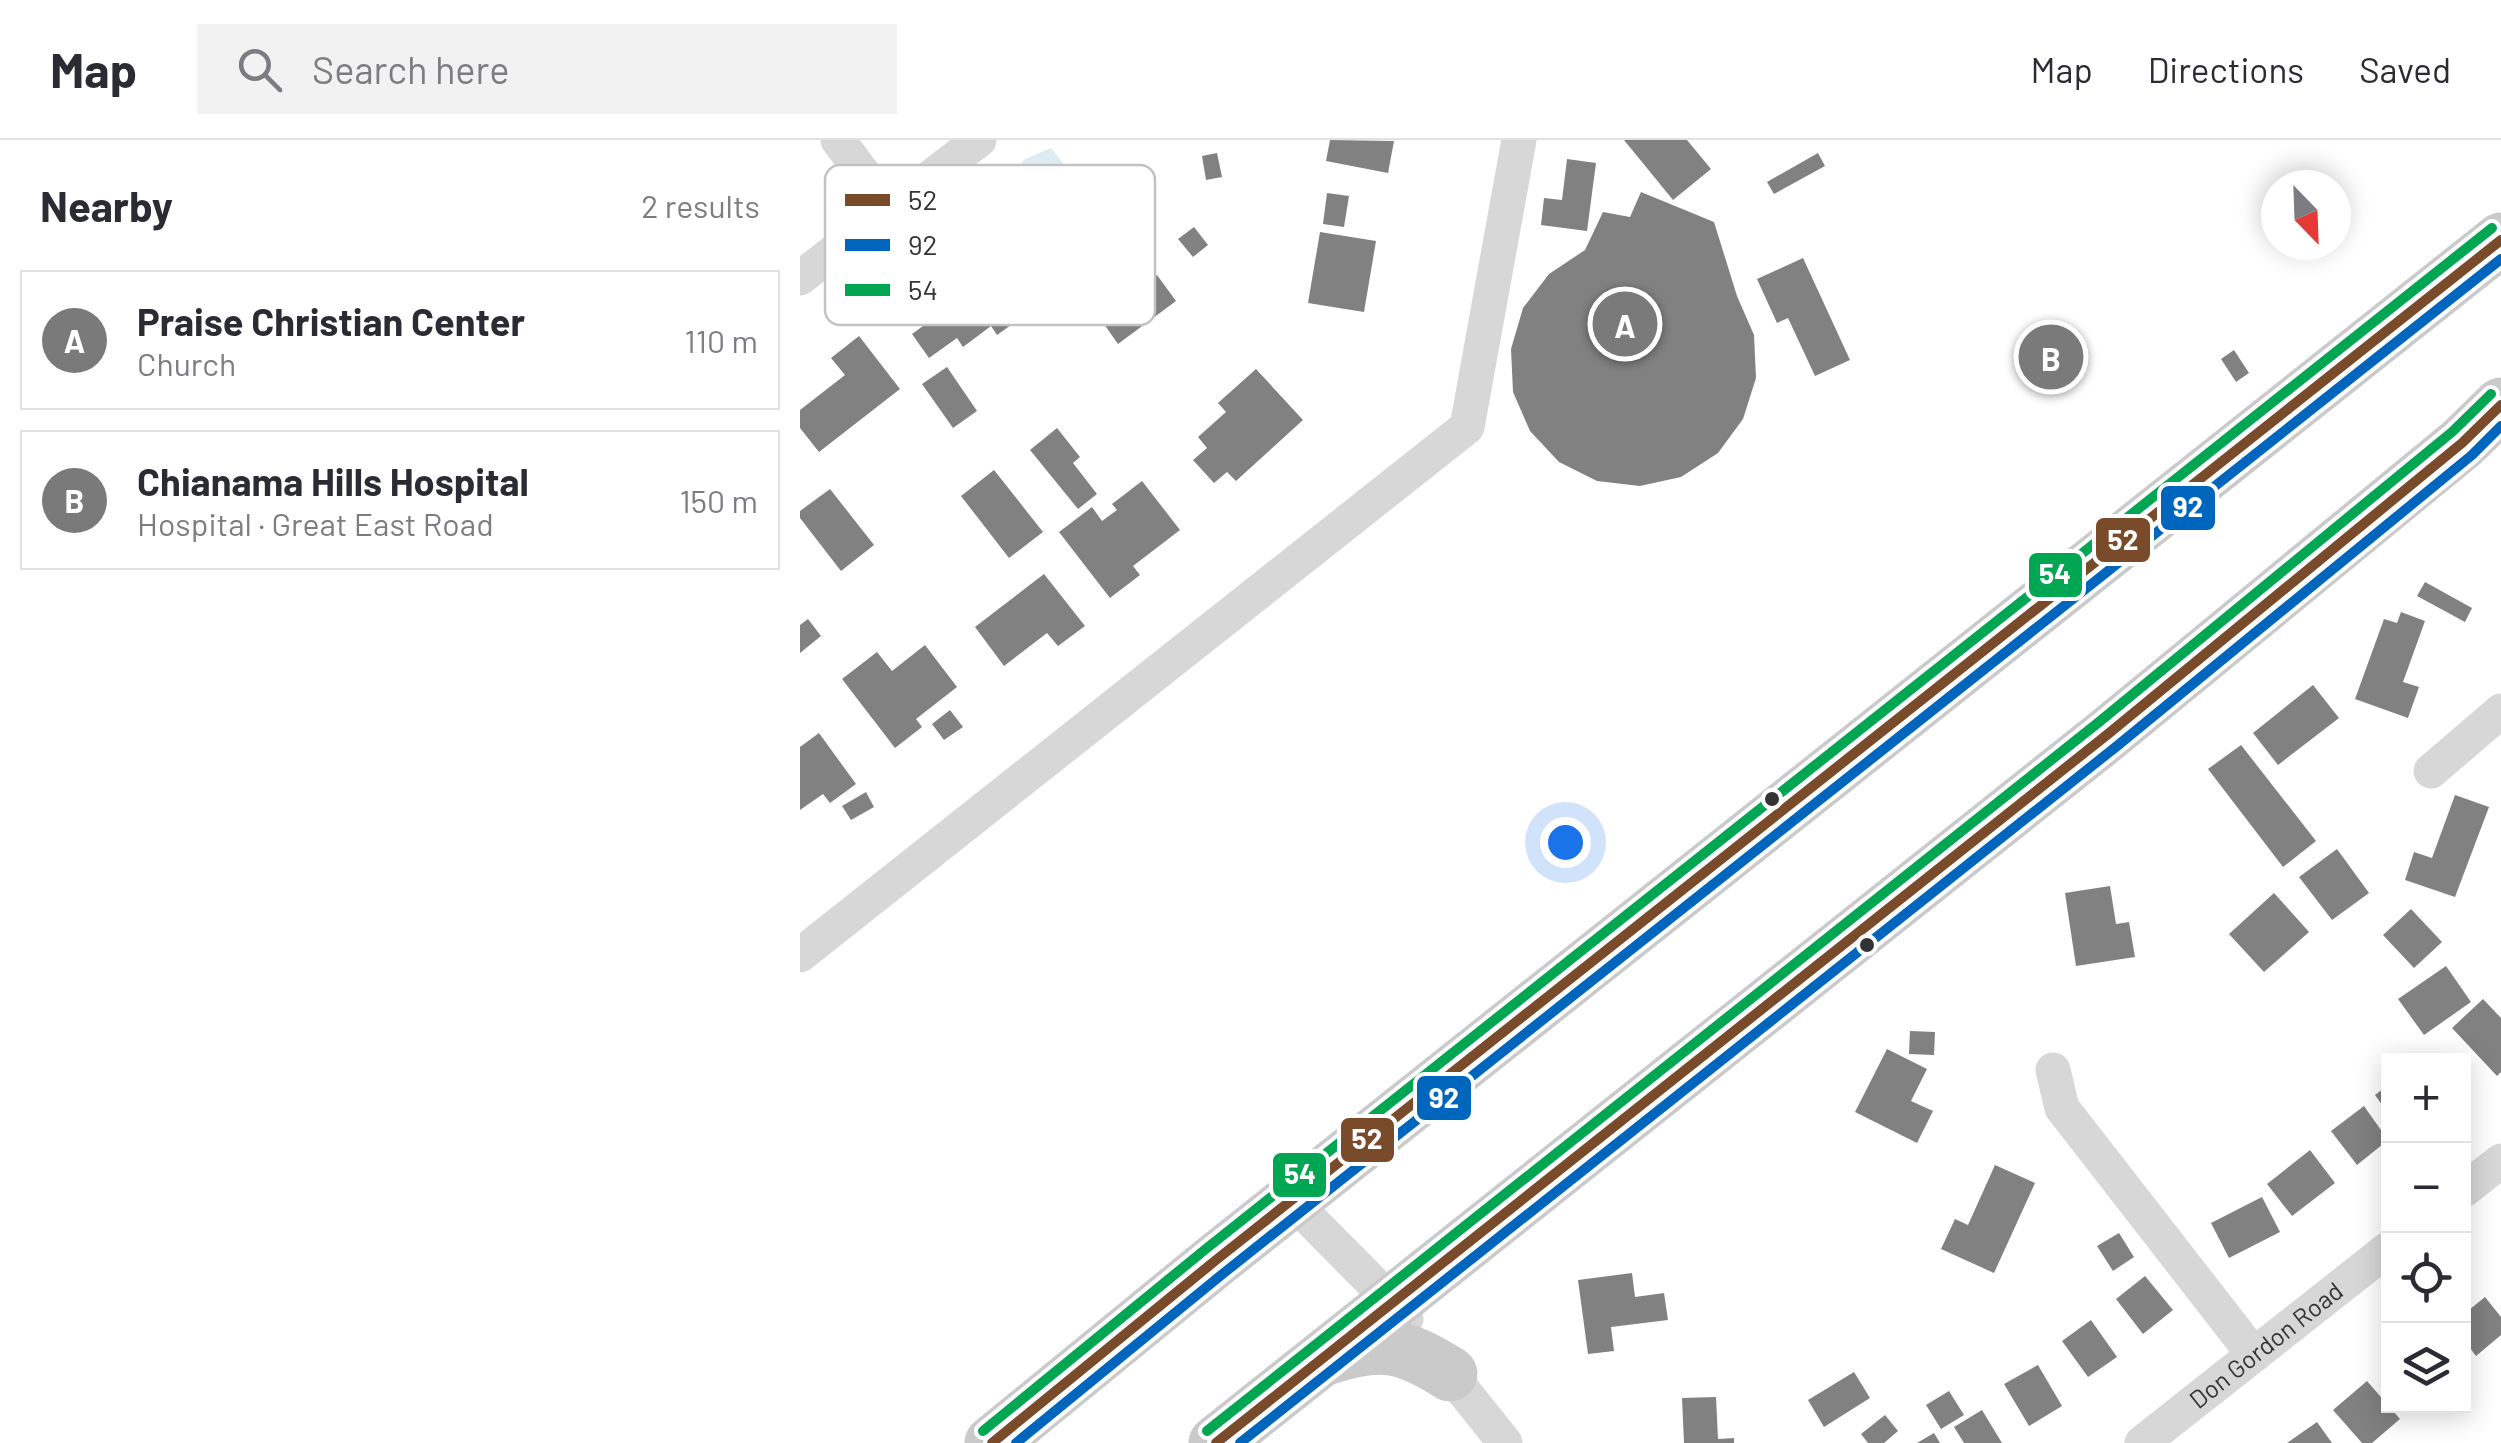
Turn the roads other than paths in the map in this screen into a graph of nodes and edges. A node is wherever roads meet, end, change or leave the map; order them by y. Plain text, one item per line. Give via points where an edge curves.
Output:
1 (838, 140) edge
2 (979, 140) edge
3 (1519, 140) edge
4 (857, 165) edge
5 (946, 165) edge
6 (2501, 240) edge
7 (825, 258) edge
8 (800, 278) edge
9 (2501, 404) edge
10 (2501, 711) edge
11 (2431, 770) dead end
12 (801, 952) edge
13 (2053, 1070) dead end
14 (2501, 1161) edge
15 (2471, 1185) edge
16 (1292, 1201) junction
17 (1455, 1253) junction
18 (2381, 1255) edge
19 (1393, 1302) junction
20 (2254, 1355) junction
21 (1322, 1359) junction
22 (1450, 1374) junction
23 (992, 1443) edge
24 (1216, 1443) edge
25 (1506, 1443) edge
26 (2142, 1443) edge

1 - 4 street
2 - 5 street
3 - 12 street via 1467,428
6 - 16 main road
7 - 8 street
9 - 17 main road via 2462,444 2123,722
10 - 11 street
13 - 20 street via 2062,1108
14 - 15 street
16 - 19 street
16 - 23 main road
17 - 19 main road
17 - 22 main road via 1440,1314
18 - 20 street, Don Gordon Road
19 - 21 main road
19 - 22 street
20 - 26 street, Don Gordon Road
21 - 22 main road via 1354,1348 1390,1347
21 - 24 main road
22 - 25 street

